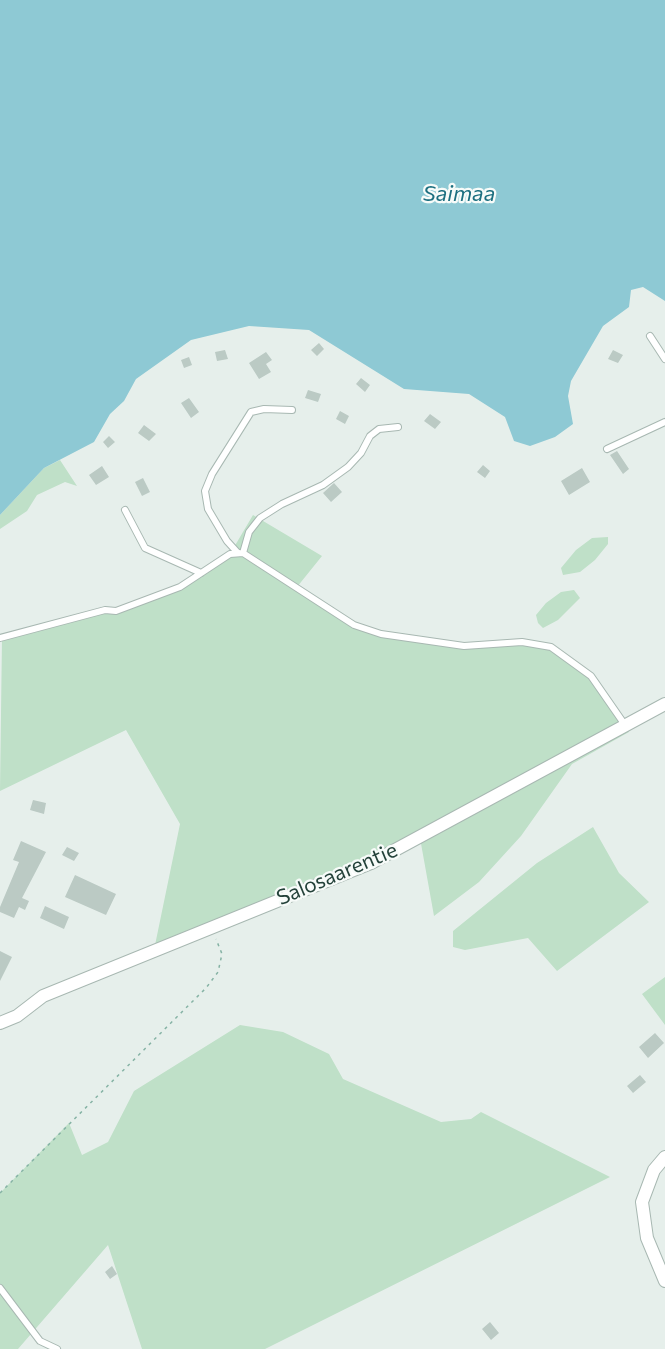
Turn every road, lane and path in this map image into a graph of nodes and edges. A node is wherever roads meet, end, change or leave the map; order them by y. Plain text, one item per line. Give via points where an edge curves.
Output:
1 (650, 336) dead end
2 (665, 359) edge
3 (292, 410) dead end
4 (665, 422) edge
5 (398, 427) dead end
6 (607, 449) dead end
7 (125, 510) dead end
8 (240, 552) junction
9 (201, 573) junction
10 (0, 638) edge
11 (665, 704) edge
12 (625, 726) junction
13 (203, 930) junction
14 (0, 1023) edge
15 (665, 1157) edge
16 (0, 1193) edge
17 (665, 1281) edge
18 (0, 1288) edge
19 (57, 1349) edge

1 - 2 lane
3 - 8 lane via 251,412 205,491 208,509 227,541
4 - 6 lane
5 - 8 lane via 379,429 348,467 323,485 260,518
7 - 9 lane via 144,548
8 - 9 lane
8 - 12 lane via 354,625 381,634 464,646 522,642 551,648 591,676
9 - 10 lane via 180,586 116,611 105,610
11 - 12 street, Salosaarentie
12 - 13 street, Salosaarentie via 371,863
13 - 14 street, Salosaarentie via 43,996 17,1016
13 - 16 path via 218,940 222,954 218,972 206,988
15 - 17 street via 654,1170 642,1202 646,1238
18 - 19 lane via 40,1341

